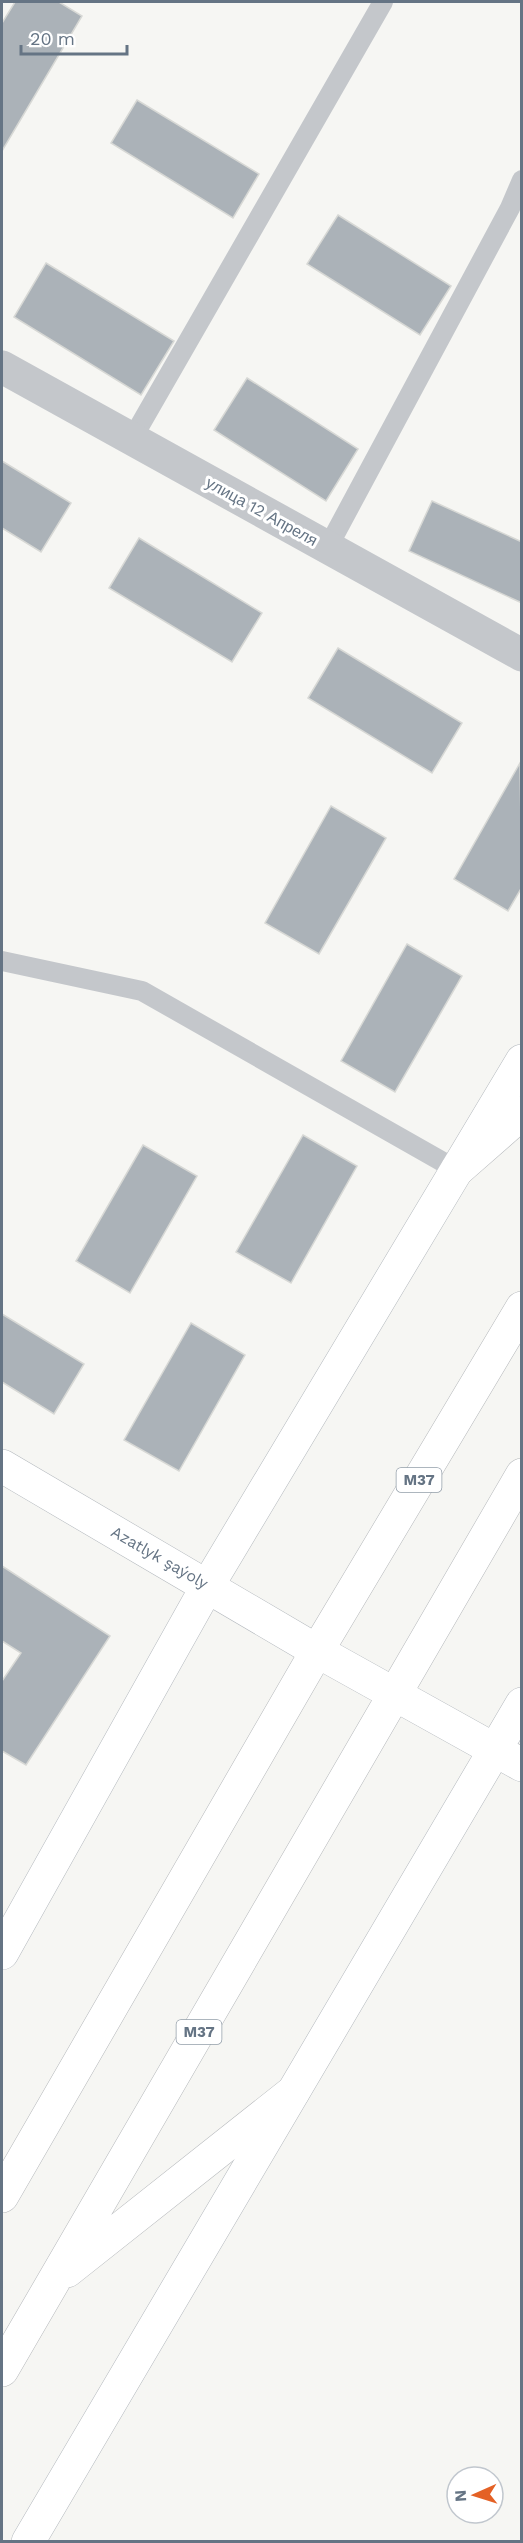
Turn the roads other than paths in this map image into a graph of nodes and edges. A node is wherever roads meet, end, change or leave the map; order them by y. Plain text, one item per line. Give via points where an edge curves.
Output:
1 (383, 2) edge
2 (522, 180) edge
3 (2, 367) edge
4 (132, 439) junction
5 (328, 547) junction
6 (522, 655) edge
7 (2, 961) edge
8 (522, 1061) edge
9 (522, 1113) edge
10 (457, 1170) junction
11 (522, 1308) edge
12 (2, 1466) edge
13 (522, 1475) edge
14 (208, 1585) junction
15 (317, 1651) junction
16 (395, 1694) junction
17 (522, 1704) edge
18 (508, 1758) edge
19 (2, 1953) edge
20 (293, 2092) junction
21 (2, 2196) edge
22 (54, 2282) junction
23 (2, 2370) edge
24 (28, 2541) edge

1 - 4 lane
2 - 5 lane
3 - 4 street, улица 12 Апреля
4 - 5 street, улица 12 Апреля
5 - 6 street, улица 12 Апреля
7 - 10 lane via 142,991
8 - 10 main road
9 - 10 main road
10 - 14 main road
11 - 15 main road, M37 / M37
12 - 14 main road, Azatlyk şaýoly
13 - 16 main road, M37 / M37
14 - 15 main road, Azatlyk şaýoly
14 - 19 main road
15 - 16 main road, Azatlyk şaýoly
15 - 21 main road, M37 / M37
16 - 18 main road, Azatlyk şaýoly
16 - 22 main road, M37 / M37
17 - 18 main road
18 - 20 main road
20 - 22 main road
20 - 24 main road
22 - 23 main road, M37 / M37

